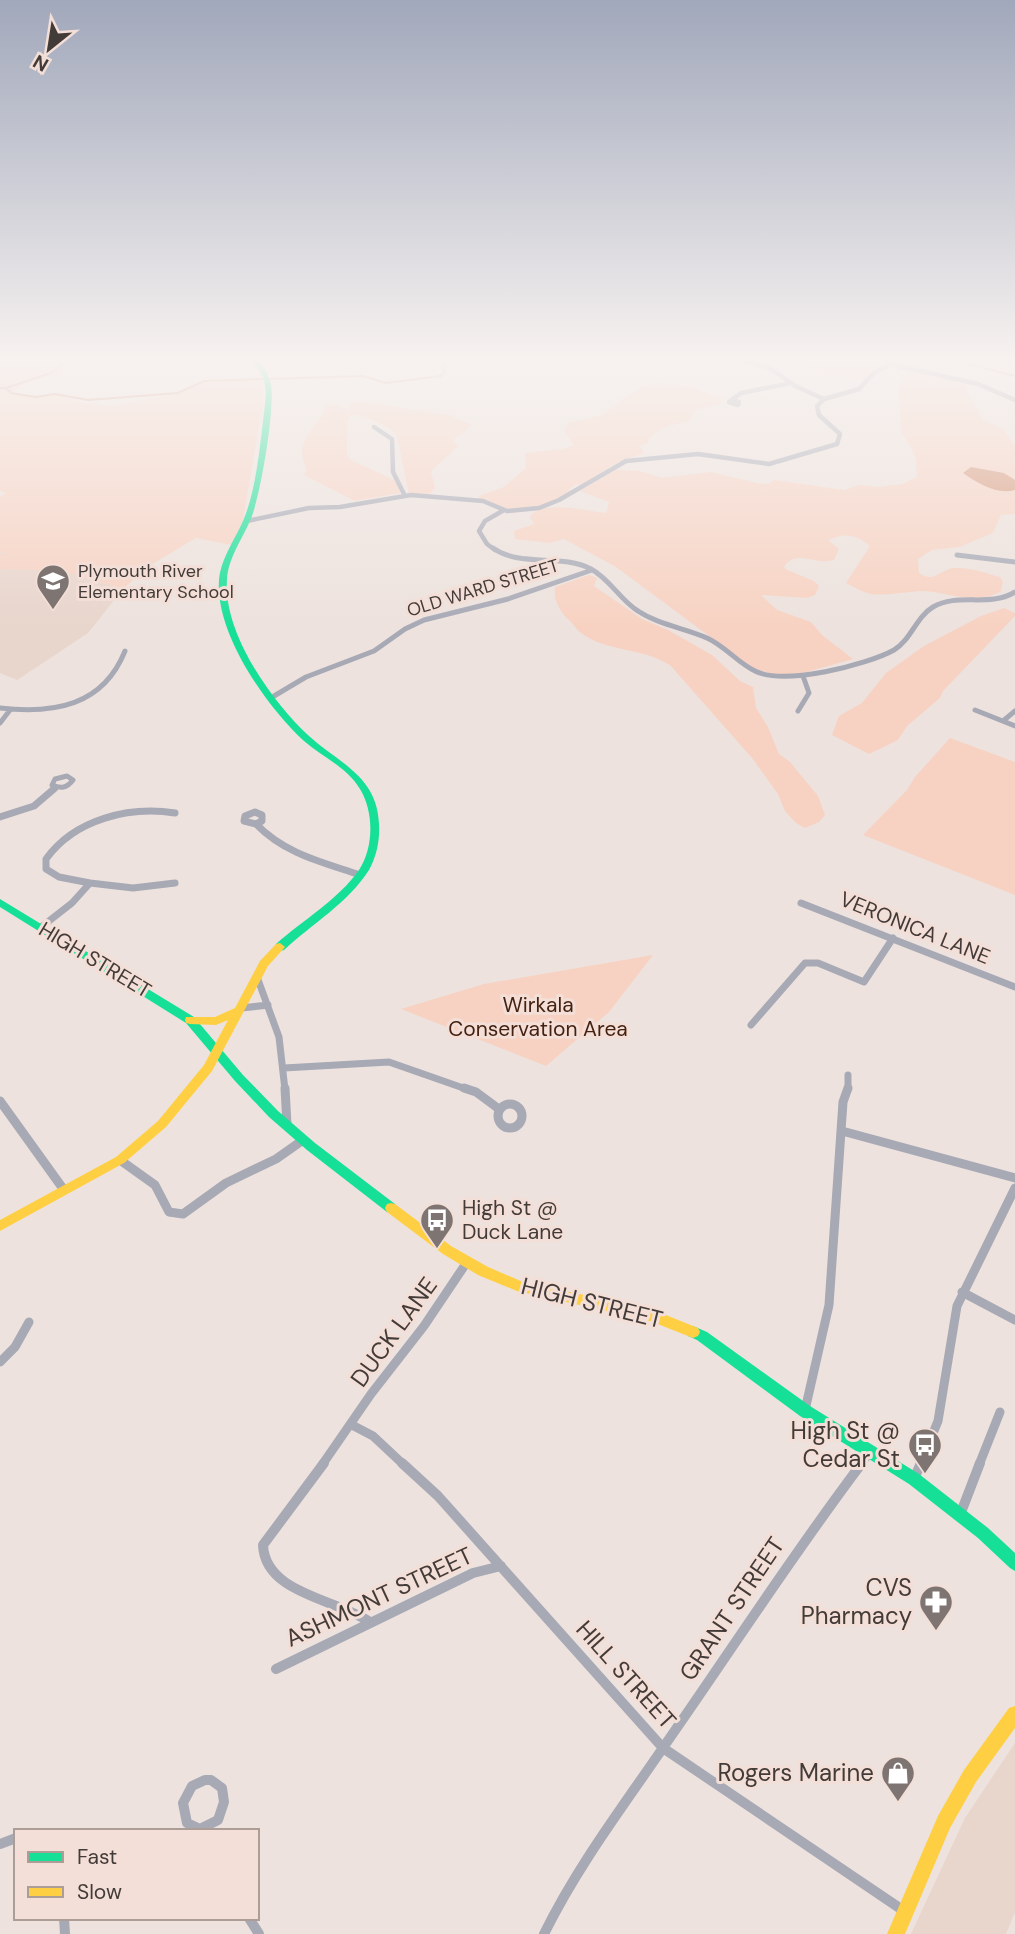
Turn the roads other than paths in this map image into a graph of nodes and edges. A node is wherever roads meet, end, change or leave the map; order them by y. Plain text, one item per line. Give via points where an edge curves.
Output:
1 (260, 448) edge
2 (392, 448) edge
3 (827, 448) edge
4 (405, 496) junction
5 (504, 510) junction
6 (248, 518) junction
7 (957, 555) dead end
8 (1015, 562) edge
9 (592, 570) junction
10 (1015, 592) edge
11 (125, 651) dead end
12 (803, 676) junction
13 (274, 696) junction
14 (0, 708) edge
15 (10, 710) junction
16 (975, 710) dead end
17 (798, 711) dead end
18 (1015, 711) edge
19 (1003, 721) junction
20 (0, 723) edge
21 (1015, 726) edge
22 (55, 788) dead end
23 (175, 813) dead end
24 (0, 817) edge
25 (256, 824) dead end
26 (360, 875) junction
27 (90, 883) junction
28 (175, 883) dead end
29 (0, 902) edge
30 (802, 902) dead end
31 (40, 928) junction
32 (893, 938) junction
33 (257, 977) junction
34 (1015, 987) edge
35 (268, 1005) junction
36 (242, 1008) junction
37 (190, 1020) junction
38 (751, 1025) dead end
39 (218, 1052) junction
40 (284, 1068) junction
41 (848, 1075) dead end
42 (0, 1101) edge
43 (499, 1109) dead end
44 (287, 1126) junction
45 (842, 1131) junction
46 (303, 1140) junction
47 (120, 1160) junction
48 (1015, 1178) edge
49 (1015, 1188) edge
50 (64, 1190) junction
51 (0, 1226) edge
52 (467, 1262) junction
53 (962, 1292) junction
54 (1015, 1320) edge
55 (29, 1322) dead end
56 (0, 1362) edge
57 (805, 1411) junction
58 (1000, 1412) dead end
59 (352, 1425) junction
60 (870, 1452) junction
61 (914, 1479) junction
62 (960, 1515) junction
63 (1015, 1563) edge
64 (501, 1566) junction
65 (370, 1622) junction
66 (276, 1669) dead end
67 (1015, 1714) edge
68 (663, 1748) junction
69 (198, 1829) edge
70 (202, 1829) edge
71 (905, 1911) junction
72 (544, 1934) edge
73 (896, 1934) edge

1 - 6 street
2 - 4 street via 393,472
3 - 5 street via 769,464 698,454 626,461 552,504
4 - 5 street via 483,501
4 - 6 street
5 - 9 street via 485,521 479,531 494,550
6 - 13 street via 223,578 223,601 242,656
7 - 8 street
9 - 12 street via 649,618 712,640 754,672
9 - 13 street, OLD WARD STREET via 508,599 424,620 374,651 306,677
10 - 12 street via 1002,600 939,605 924,613 902,645 892,651
11 - 15 street via 115,677 90,695 57,707
12 - 17 street via 809,693
13 - 26 street via 305,737 358,780 370,799 375,836 370,859
14 - 15 street
15 - 20 street
16 - 19 street
18 - 19 street
19 - 21 street
22 - 24 street via 34,806
23 - 27 street via 112,813 60,844 46,859 50,873
25 - 26 street via 279,846
26 - 33 street via 338,900 281,945
27 - 28 street via 133,888
27 - 31 street
29 - 31 street, HIGH STREET
30 - 32 street, VERONICA LANE
31 - 37 street, HIGH STREET
32 - 34 street, VERONICA LANE
32 - 38 street via 864,982 805,963
33 - 35 street
33 - 36 street
35 - 36 street
35 - 40 street
36 - 37 street via 224,1020
36 - 39 street
37 - 39 street, HIGH STREET
39 - 44 street, HIGH STREET
39 - 47 street via 162,1124
40 - 43 street via 389,1062 476,1093
40 - 44 street
41 - 45 street
42 - 50 street
44 - 46 street, HIGH STREET
45 - 48 street
45 - 57 street via 829,1305
46 - 47 street via 226,1183 183,1214 169,1212 155,1185
46 - 52 street, HIGH STREET via 416,1229
47 - 50 street
49 - 53 street
50 - 51 street
52 - 57 street, HIGH STREET via 522,1287 631,1310 684,1328 720,1348
52 - 59 street, DUCK LANE
53 - 54 street
53 - 61 street via 938,1421
55 - 56 street
57 - 60 street, HIGH STREET
58 - 62 street
59 - 64 street, HILL STREET via 373,1436 438,1496
59 - 65 street, DUCK LANE via 261,1551 276,1577
60 - 61 street, HIGH STREET
60 - 68 street, GRANT STREET
61 - 62 street, HIGH STREET
62 - 63 street, HIGH STREET
64 - 65 street, ASHMONT STREET via 473,1573
64 - 68 street, HILL STREET
65 - 66 street, ASHMONT STREET
67 - 71 street via 970,1776 944,1822
68 - 71 street, HILL STREET
68 - 72 street, GRANT STREET via 576,1876
69 - 70 street via 183,1816 182,1800 197,1782 211,1780 225,1795 223,1811
71 - 73 street

